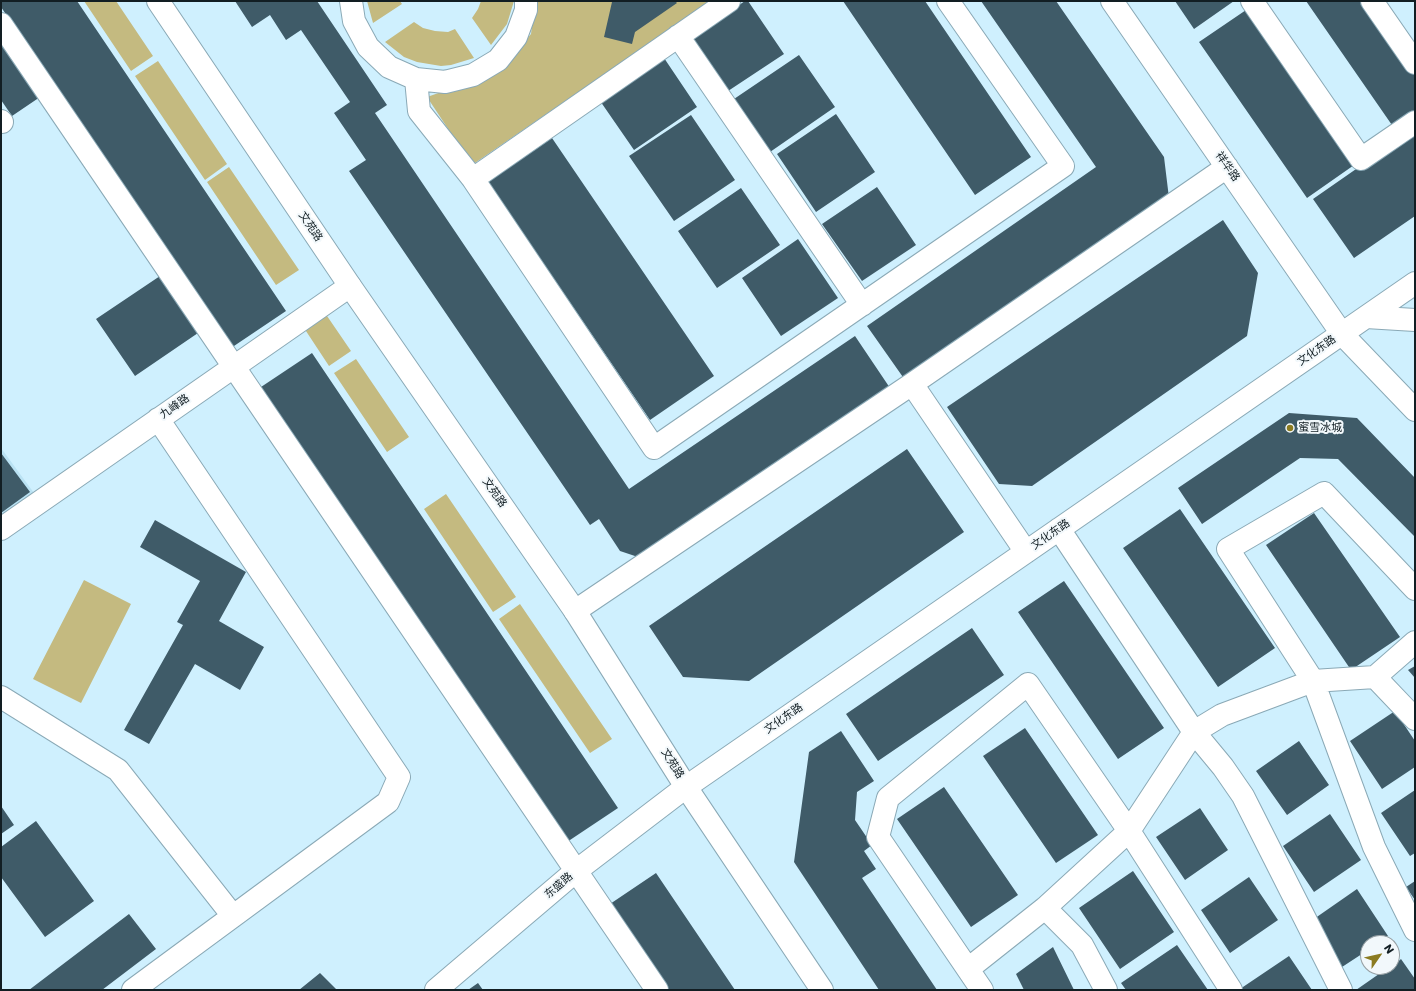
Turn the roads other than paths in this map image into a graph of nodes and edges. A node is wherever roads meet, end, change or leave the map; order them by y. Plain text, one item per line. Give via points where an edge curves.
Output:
1 (158, 1) edge
2 (351, 1) edge
3 (526, 1) edge
4 (729, 1) edge
5 (948, 1) edge
6 (1112, 1) edge
7 (1252, 1) edge
8 (1372, 1) edge
9 (1, 24) edge
10 (678, 36) junction
11 (1415, 63) edge
12 (416, 79) junction
13 (1415, 122) edge
14 (1227, 167) junction
15 (473, 179) junction
16 (1415, 283) edge
17 (350, 286) junction
18 (862, 305) junction
19 (1366, 317) junction
20 (1415, 320) edge
21 (1342, 334) junction
22 (233, 367) junction
23 (912, 384) junction
24 (1415, 410) edge
25 (158, 419) junction
26 (1, 529) edge
27 (1059, 529) junction
28 (1026, 552) junction
29 (1415, 589) edge
30 (575, 611) junction
31 (1415, 642) edge
32 (1376, 677) junction
33 (1313, 681) junction
34 (1, 697) edge
35 (1415, 719) edge
36 (1194, 732) junction
37 (686, 787) junction
38 (1129, 832) junction
39 (576, 871) junction
40 (1045, 908) junction
41 (233, 916) junction
42 (1415, 930) edge
43 (968, 969) junction
44 (133, 990) edge
45 (436, 990) edge
46 (657, 990) edge
47 (822, 990) edge
48 (982, 990) edge
49 (1106, 990) edge
50 (1231, 990) edge
51 (1341, 990) edge

1 - 17 street, 文苑路
2 - 12 street via 354,21 368,47 389,67
3 - 12 street via 526,10 516,37 498,60 474,75 445,82
4 - 10 street
5 - 18 street via 1063,166
6 - 14 street, 祥华路
7 - 13 street via 1361,159
8 - 11 street
9 - 22 street
10 - 15 street
10 - 18 street
12 - 15 street via 419,111
14 - 21 street, 祥华路
14 - 23 street
15 - 18 street via 654,448
16 - 19 street, 文化东路
17 - 22 street, 九峰路
17 - 30 street, 文苑路
19 - 20 street
19 - 21 street, 文化东路
21 - 24 street, 祥华路
21 - 27 street, 文化东路
22 - 25 street, 九峰路
22 - 39 street
23 - 28 street
23 - 30 street
25 - 26 street, 九峰路
25 - 41 street via 399,777 388,802
27 - 28 street, 文化东路
27 - 36 street
28 - 37 street, 文化东路
29 - 33 street via 1324,493 1228,549
30 - 37 street, 文苑路
31 - 32 street
32 - 33 street
32 - 35 street
33 - 36 street via 1222,715
33 - 42 street via 1374,847
34 - 41 street via 118,770
36 - 38 street
36 - 51 street via 1243,796
37 - 39 street, 东盛路
37 - 47 street, 文苑路
38 - 40 street
38 - 43 street via 1028,684 888,798 878,837
38 - 50 street
39 - 45 street, 东盛路
39 - 46 street
40 - 43 street
40 - 49 street via 1082,945
41 - 44 street
43 - 48 street

